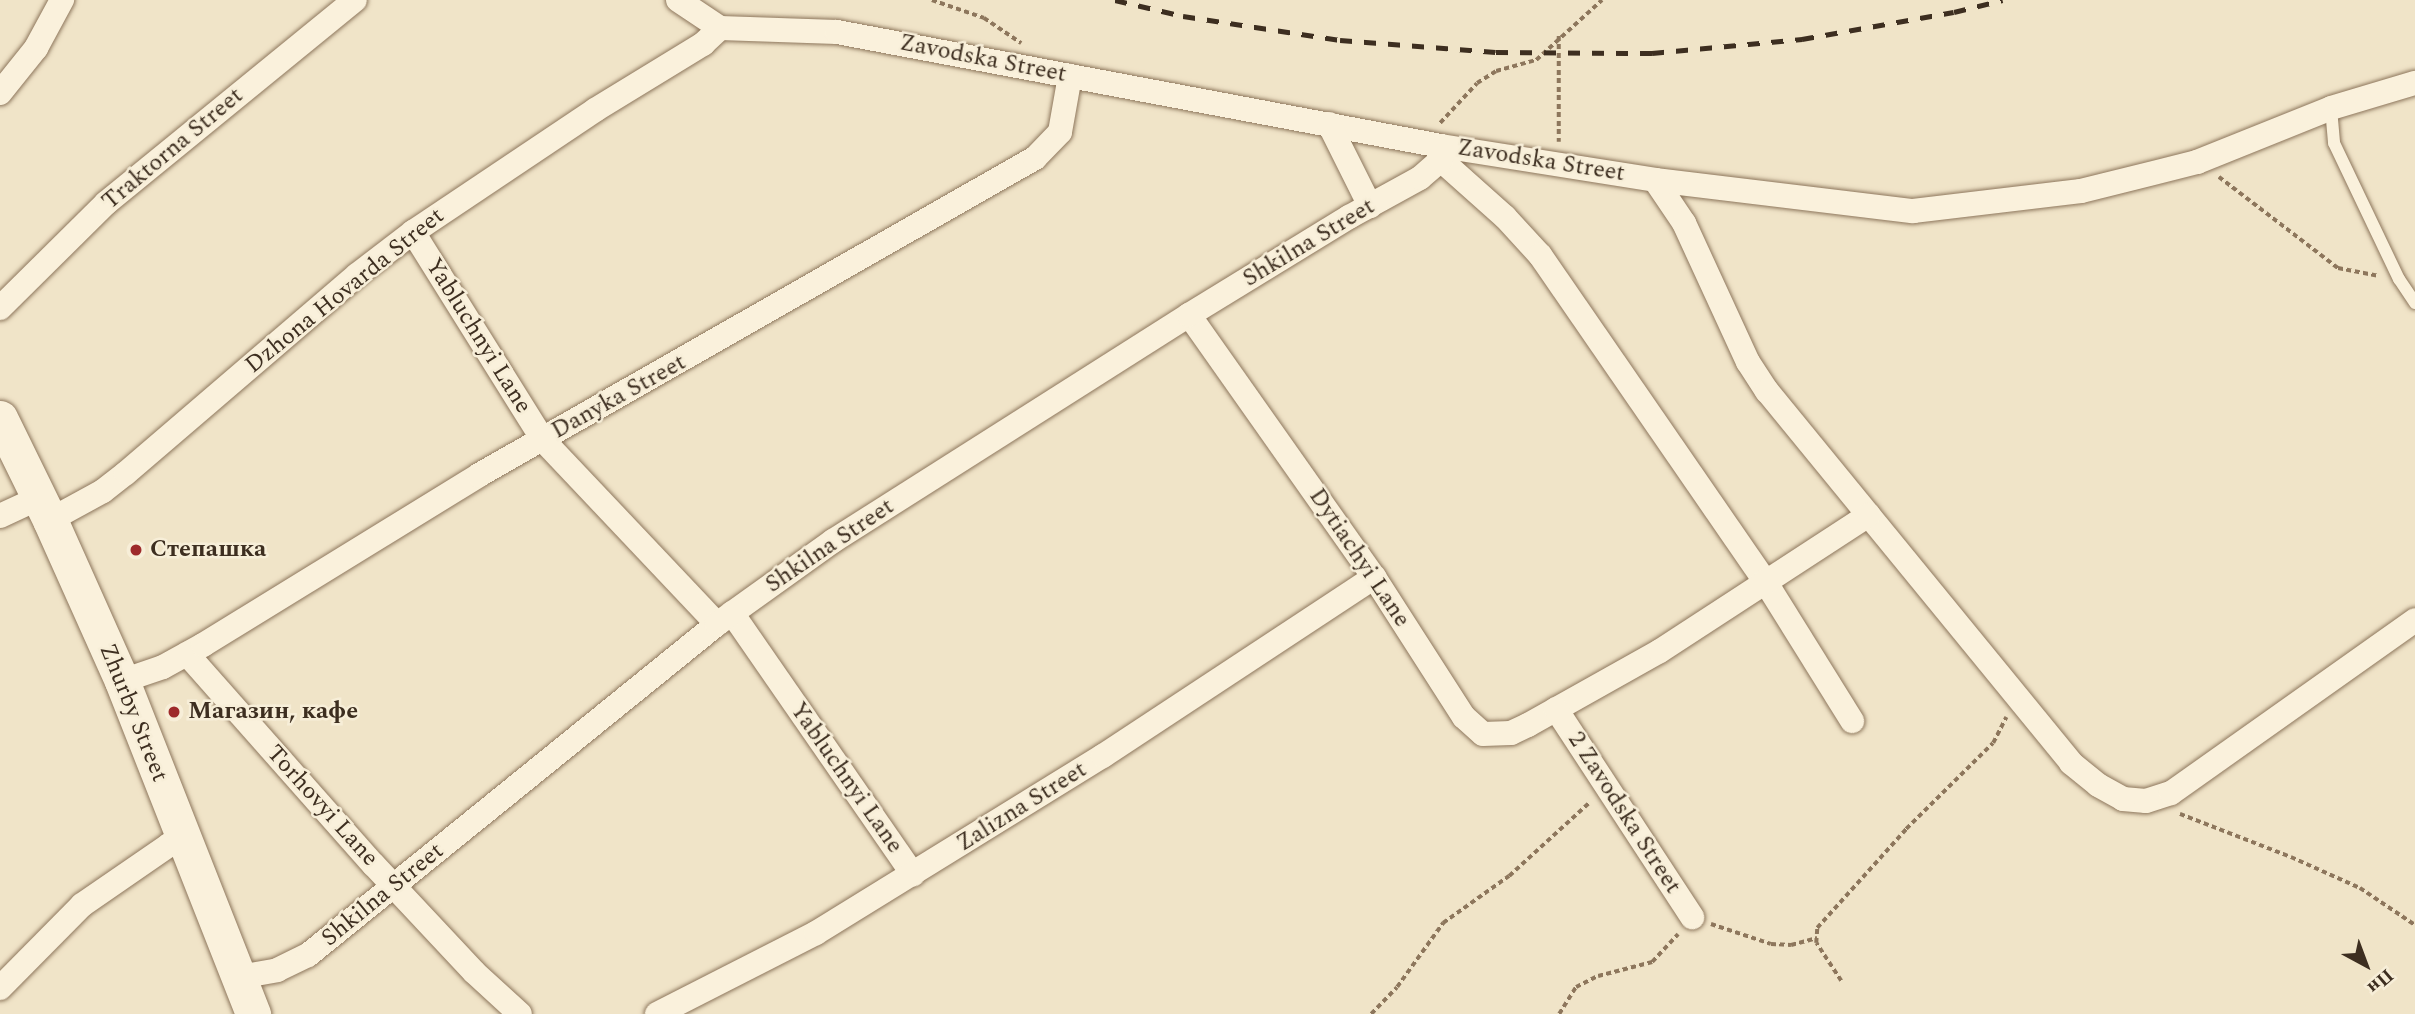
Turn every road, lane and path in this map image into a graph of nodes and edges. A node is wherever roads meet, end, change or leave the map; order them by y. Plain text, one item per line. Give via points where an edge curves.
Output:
1 (62, 0) edge
2 (355, 0) edge
3 (678, 0) edge
4 (932, 0) edge
5 (1602, 0) edge
6 (720, 28) junction
7 (1559, 36) junction
8 (1027, 47) dead end
9 (1070, 76) junction
10 (2415, 83) edge
11 (0, 93) edge
12 (2331, 108) junction
13 (1329, 124) junction
14 (1435, 149) junction
15 (2197, 162) junction
16 (1559, 163) junction
17 (1655, 180) junction
18 (1370, 206) junction
19 (413, 232) junction
20 (2399, 279) junction
21 (2415, 303) edge
22 (0, 308) edge
23 (1189, 315) junction
24 (0, 418) edge
25 (543, 440) junction
26 (45, 509) junction
27 (1869, 515) junction
28 (0, 516) edge
29 (1374, 577) junction
30 (1765, 581) junction
31 (725, 619) junction
32 (2415, 620) edge
33 (187, 654) junction
34 (122, 681) junction
35 (2017, 696) junction
36 (1556, 709) junction
37 (1852, 721) dead end
38 (1606, 785) junction
39 (2147, 801) junction
40 (184, 839) junction
41 (913, 874) junction
42 (394, 886) junction
43 (1692, 917) junction
44 (2415, 925) edge
45 (1817, 938) junction
46 (239, 978) junction
47 (1841, 981) dead end
48 (0, 988) edge
49 (253, 1014) edge
50 (520, 1014) edge
51 (657, 1014) edge
52 (1371, 1014) edge
53 (1559, 1014) edge

1 - 11 street via 36,48
2 - 22 street, Traktorna Street via 106,203
3 - 6 street
4 - 8 path via 984,18
5 - 7 path
6 - 9 street, Zavodska Street via 836,32
6 - 19 street, Dzhona Hovarda Street via 703,44
7 - 14 path via 1536,60 1496,71 1477,83
7 - 16 path
9 - 13 street, Zavodska Street
9 - 25 street, Danyka Street via 1060,132 1035,158
10 - 12 street
12 - 15 street
12 - 20 lane via 2334,144
13 - 14 street, Zavodska Street
13 - 18 street
14 - 16 street, Zavodska Street
14 - 18 street, Shkilna Street via 1420,178
14 - 30 street via 1540,255
15 - 17 street via 2081,191 1913,211
15 - 20 path via 2338,268
16 - 17 street, Zavodska Street
17 - 27 street, Zavodska Street via 1684,223 1760,381
18 - 23 street, Shkilna Street
19 - 25 street, Yabluchnyi Lane
19 - 26 street, Dzhona Hovarda Street via 127,473 103,491
20 - 21 lane
23 - 29 street, Dytiachyi Lane
23 - 31 street, Shkilna Street via 833,541
24 - 26 street, Zhurby Street
25 - 31 street, Yabluchnyi Lane
25 - 33 street, Danyka Street
26 - 28 street, Dzhona Hovarda Street
26 - 34 street, Zhurby Street
27 - 30 street
27 - 35 street, Zavodska Street
29 - 36 street, Dytiachyi Lane via 1472,726 1483,734 1504,734
29 - 41 street, Zalizna Street via 1104,756
30 - 36 street via 1660,652
30 - 37 street
31 - 41 street, Yabluchnyi Lane
31 - 42 street, Shkilna Street
32 - 39 street via 2202,773 2171,793
33 - 34 street, Danyka Street
33 - 42 street, Torhovyi Lane
34 - 40 street, Zhurby Street
35 - 39 street, Zavodska Street via 2071,763 2123,799
35 - 45 path via 1993,743 1906,829 1817,928
36 - 38 street, 2 Zavodska Street
38 - 43 street, 2 Zavodska Street
38 - 52 path via 1573,821 1509,876 1443,923 1397,987
39 - 44 path via 2360,888
40 - 46 street, Zhurby Street
40 - 48 street via 82,905
41 - 51 street, Zalizna Street via 816,933
42 - 46 street, Shkilna Street via 295,964
42 - 50 street, Torhovyi Lane
43 - 45 path via 1772,944 1791,945
43 - 53 path via 1652,961 1598,976 1576,988
45 - 47 path
46 - 49 street, Zhurby Street

